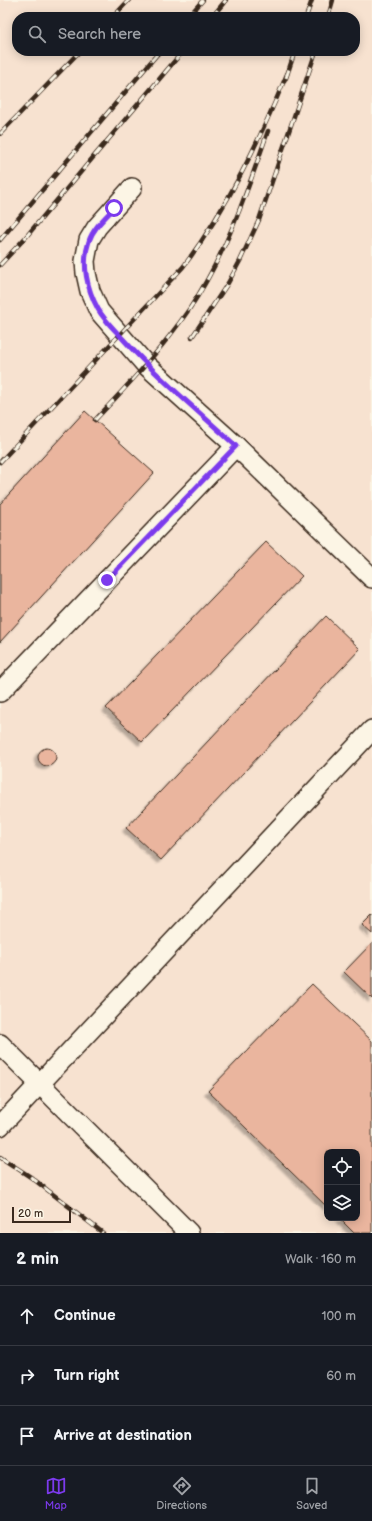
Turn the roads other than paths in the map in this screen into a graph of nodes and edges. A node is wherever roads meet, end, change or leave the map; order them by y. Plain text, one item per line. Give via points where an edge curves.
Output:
1 (132, 188) dead end
2 (236, 446) junction
3 (372, 578) edge
4 (0, 692) edge
5 (372, 730) edge
6 (0, 1044) edge
7 (40, 1084) junction
8 (0, 1126) edge
9 (189, 1233) edge

1 - 2 lane via 97,227 89,240 85,261 94,300 106,320 146,365
2 - 3 lane
2 - 4 lane
5 - 7 lane
6 - 7 lane
7 - 8 lane
7 - 9 lane

